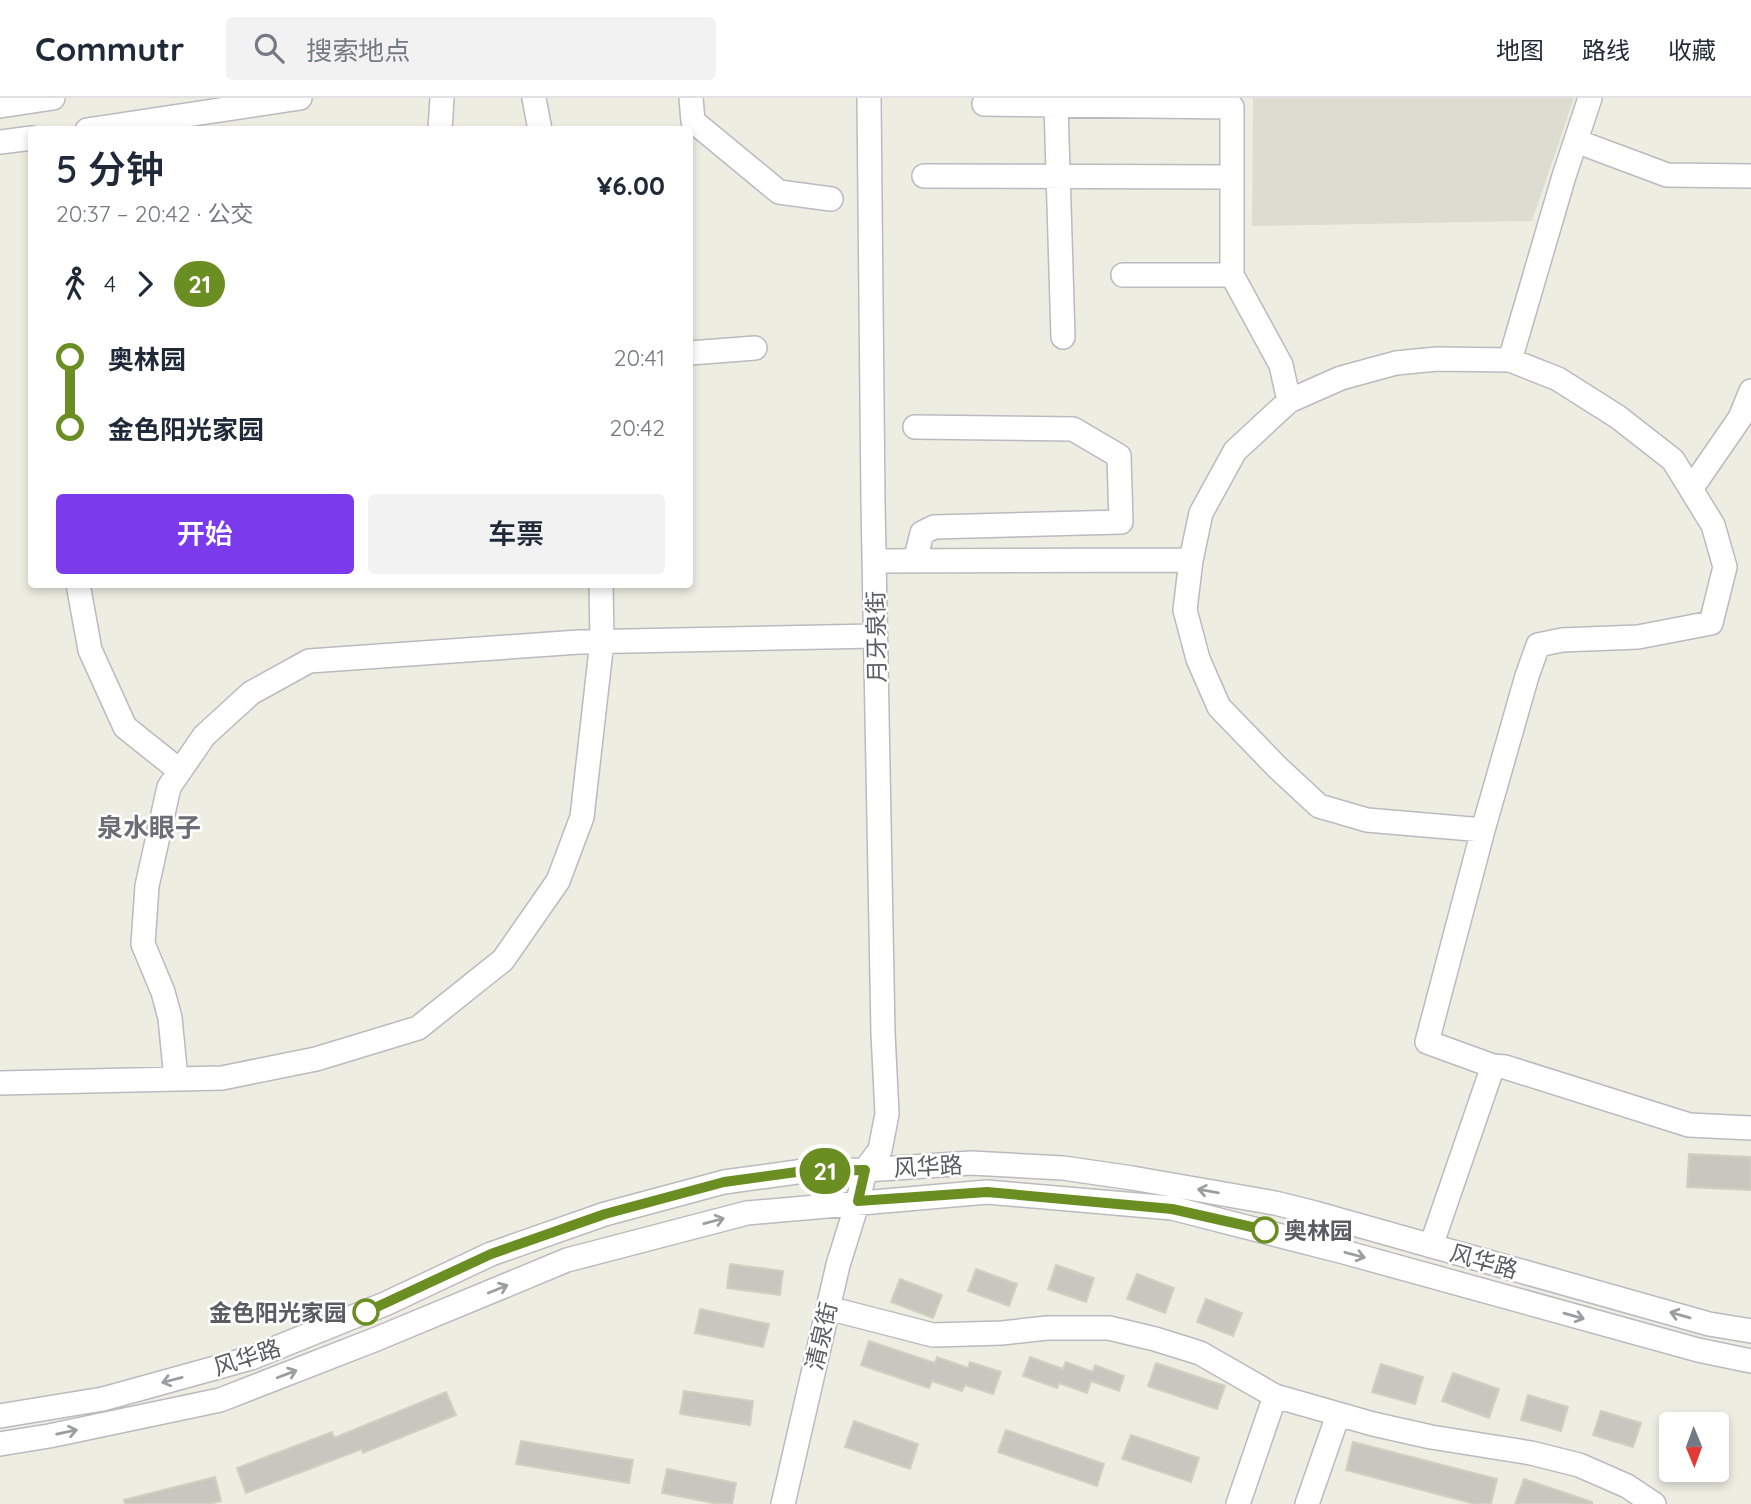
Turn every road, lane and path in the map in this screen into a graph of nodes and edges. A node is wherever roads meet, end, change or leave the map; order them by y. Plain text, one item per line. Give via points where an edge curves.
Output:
1 (53, 98) edge
2 (300, 98) edge
3 (442, 98) edge
4 (534, 98) edge
5 (691, 98) edge
6 (869, 98) edge
7 (1590, 98) edge
8 (984, 104) dead end
9 (1056, 105) junction
10 (0, 106) edge
11 (114, 126) edge
12 (440, 126) edge
13 (539, 126) edge
14 (28, 138) edge
15 (1576, 141) junction
16 (0, 142) edge
17 (924, 176) dead end
18 (1751, 176) edge
19 (1058, 177) junction
20 (1232, 177) junction
21 (831, 200) dead end
22 (1123, 275) dead end
23 (1231, 275) junction
24 (1063, 337) dead end
25 (755, 348) dead end
26 (693, 353) edge
27 (1510, 360) junction
28 (1751, 391) edge
29 (1289, 401) junction
30 (915, 427) dead end
31 (1691, 489) junction
32 (1191, 560) junction
33 (874, 561) junction
34 (915, 561) junction
35 (79, 588) edge
36 (601, 588) edge
37 (876, 636) junction
38 (602, 641) junction
39 (180, 771) junction
40 (1483, 830) junction
41 (1493, 1066) junction
42 (176, 1079) junction
43 (0, 1083) edge
44 (1751, 1128) edge
45 (1063, 1168) junction
46 (865, 1170) junction
47 (1062, 1199) junction
48 (858, 1201) junction
49 (1431, 1246) junction
50 (828, 1308) junction
51 (1749, 1330) edge
52 (1745, 1359) edge
53 (1275, 1396) junction
54 (1338, 1415) junction
55 (0, 1416) edge
56 (0, 1444) edge
57 (783, 1504) edge
58 (1238, 1504) edge
59 (1307, 1504) edge
60 (1654, 1504) edge

1 - 10 street
2 - 11 street
3 - 12 street
4 - 13 street
5 - 21 street via 693,121 779,192
6 - 33 street, 月牙泉街
7 - 15 street
8 - 9 street
9 - 19 street
9 - 20 street via 1232,107
14 - 16 street
15 - 18 street via 1667,174
15 - 27 street
17 - 19 street
19 - 20 street
19 - 24 street
20 - 23 street
22 - 23 street
23 - 29 street via 1281,365
25 - 26 street
27 - 29 street via 1396,363 1341,378
27 - 31 street via 1558,379 1618,417 1674,460
28 - 31 street via 1740,418
29 - 32 street via 1235,451 1201,513
30 - 34 street via 1073,429 1119,456 1121,522 934,527 922,533
31 - 40 street via 1713,525 1725,567 1712,623 1638,636 1538,645
32 - 34 street
32 - 40 street via 1185,610 1198,659 1219,707 1319,806 1367,820
33 - 34 street
33 - 37 street, 月牙泉街
35 - 39 street via 90,650 125,727
36 - 38 street
37 - 38 street
37 - 46 street, 月牙泉街 via 887,1114 880,1150
38 - 39 street via 309,661 251,693 204,736
38 - 42 street via 582,817 558,881 503,960 418,1028 316,1059 222,1078
39 - 42 street via 169,787 150,873 143,944 170,1018
40 - 41 street via 1427,1042
41 - 44 street via 1689,1125
41 - 49 street
42 - 43 street
45 - 46 street, 风华路 via 971,1163
45 - 47 street via 1054,1182
49 -> 45 street, 风华路 via 1275,1203
46 - 48 street, 清泉街
46 -> 55 street, 风华路 via 804,1171 724,1182 605,1214 491,1254 385,1304 251,1358 103,1399
47 - 48 street via 987,1192
47 -> 52 street via 1172,1209
48 - 50 street, 清泉街
56 -> 48 street via 220,1400 567,1261 747,1213
51 -> 49 street, 风华路 via 1709,1324
50 - 53 street via 933,1335 1109,1328 1200,1353
50 - 57 street, 清泉街
51 - 52 street
53 - 54 street
53 - 58 street
54 - 59 street
54 - 60 street via 1580,1465

